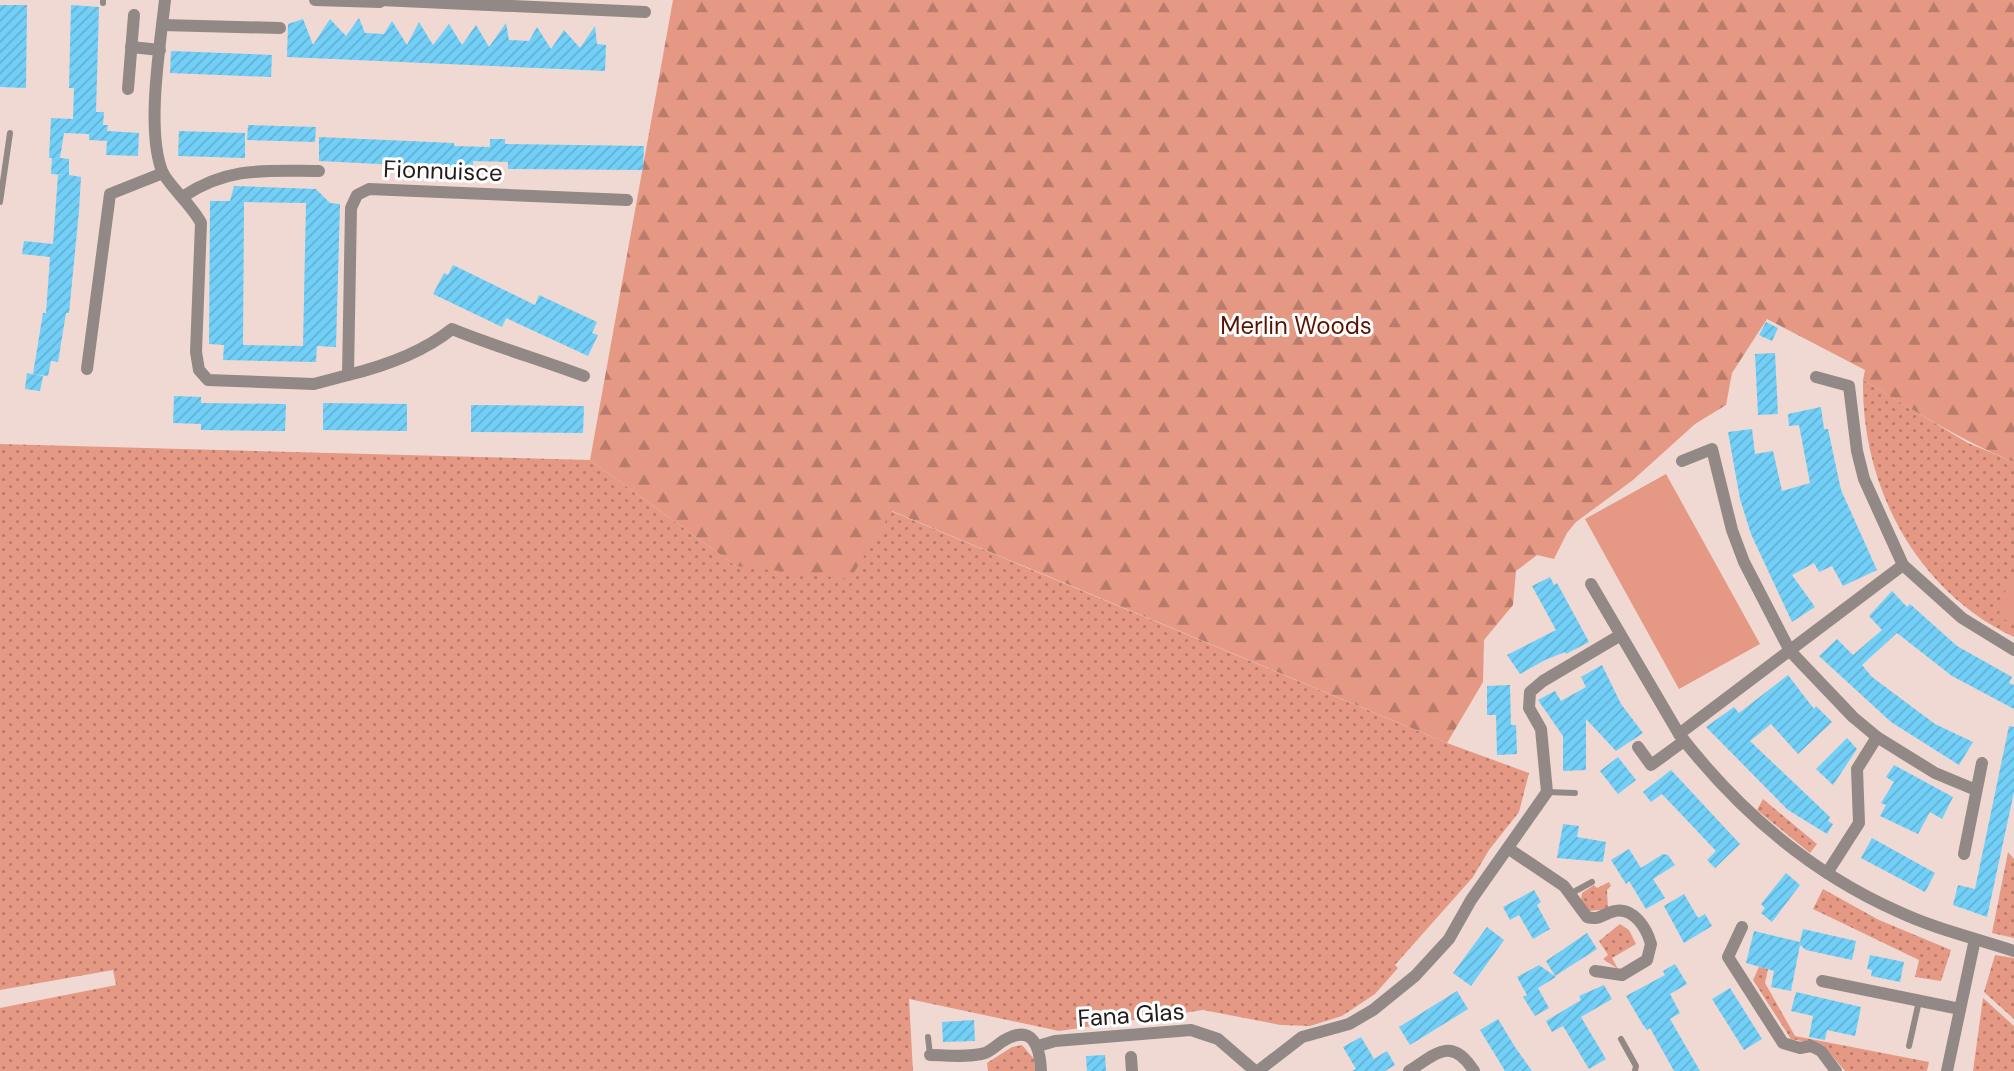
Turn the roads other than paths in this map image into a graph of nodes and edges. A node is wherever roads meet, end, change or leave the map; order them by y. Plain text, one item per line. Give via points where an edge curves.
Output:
1 (164, 0) edge
2 (315, 0) edge
3 (380, 1) edge
4 (495, 3) edge
5 (645, 12) dead end
6 (134, 15) dead end
7 (162, 25) junction
8 (280, 27) dead end
9 (131, 47) junction
10 (160, 50) junction
11 (128, 89) dead end
12 (10, 133) dead end
13 (319, 171) dead end
14 (163, 173) junction
15 (184, 197) junction
16 (627, 200) dead end
17 (0, 202) edge
18 (87, 369) dead end
19 (348, 376) junction
20 (584, 376) dead end
21 (1816, 377) dead end
22 (1682, 461) dead end
23 (1903, 565) junction
24 (1591, 584) dead end
25 (1619, 636) junction
26 (2014, 650) edge
27 (1790, 651) junction
28 (1877, 737) junction
29 (1681, 738) junction
30 (1638, 747) dead end
31 (1982, 763) dead end
32 (1976, 790) junction
33 (1548, 792) junction
34 (1575, 793) dead end
35 (1509, 849) junction
36 (1964, 854) dead end
37 (1827, 873) junction
38 (1592, 882) dead end
39 (1570, 894) junction
40 (1742, 927) dead end
41 (1975, 939) junction
42 (2014, 951) edge
43 (1595, 971) dead end
44 (1822, 981) dead end
45 (1919, 1000) junction
46 (1960, 1009) junction
47 (928, 1037) dead end
48 (1621, 1040) dead end
49 (1038, 1046) junction
50 (1909, 1046) dead end
51 (930, 1055) joint
52 (1131, 1057) dead end
53 (1041, 1071) edge
54 (1132, 1071) edge
55 (1257, 1071) edge
56 (1409, 1071) edge
57 (1474, 1071) edge
58 (1635, 1071) edge
59 (1836, 1071) edge
60 (1947, 1071) edge

1 - 7 street
2 - 3 street
3 - 4 street
4 - 5 street
6 - 9 street
7 - 8 street
7 - 10 street
9 - 10 street
9 - 11 street
10 - 14 street via 155,100
12 - 17 lane
13 - 15 street via 241,171 201,185
14 - 15 street
14 - 18 street via 110,194
15 - 19 street via 201,223 196,352 199,370 208,380 314,384
16 - 19 street, Fionnuisce via 369,189 357,195 351,208
19 - 20 street via 432,345 452,329
21 - 23 street via 1849,386 1864,479
22 - 27 street via 1712,449 1744,562
23 - 26 street via 1962,618
23 - 27 street
24 - 25 street
25 - 29 street
25 - 33 street via 1530,692 1529,708 1541,729
27 - 28 street
27 - 29 street
28 - 32 street via 1935,773
28 - 37 street via 1857,769 1859,823
29 - 30 street via 1651,765
29 - 37 street via 1744,807
31 - 32 street
32 - 36 street
33 - 34 lane
33 - 35 street
35 - 39 street via 1538,866
35 - 55 street via 1471,900 1450,939 1415,976 1374,1010 1349,1024 1302,1037
37 - 41 street via 1898,912
38 - 39 lane
39 - 43 street via 1592,919 1616,911 1631,914 1650,940 1650,957 1626,974
40 - 59 street via 1728,957 1783,1043 1800,1048 1811,1045
41 - 42 street
41 - 46 street
44 - 45 street
45 - 46 street
45 - 50 lane
46 - 60 street
47 - 51 lane, Fana Glas
48 - 58 lane
49 - 51 street, Fana Glas via 1017,1035 980,1054
49 - 53 street
49 - 55 street, Fana Glas via 1184,1029 1218,1039
52 - 54 street, Fana Glas
56 - 57 street via 1450,1050 1464,1054

